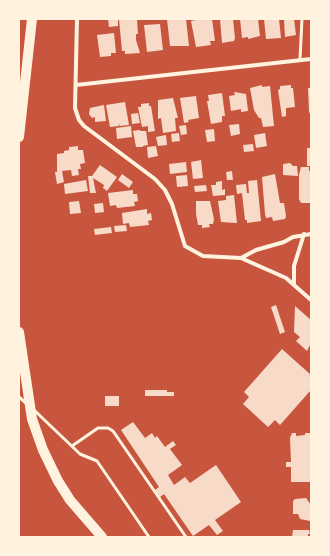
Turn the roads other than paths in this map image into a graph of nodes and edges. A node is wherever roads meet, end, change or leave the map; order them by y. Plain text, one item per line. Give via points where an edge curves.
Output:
1 (32, 19) edge
2 (77, 19) edge
3 (302, 19) edge
4 (300, 59) junction
5 (311, 59) edge
6 (76, 85) junction
7 (19, 137) edge
8 (304, 234) junction
9 (311, 234) edge
10 (242, 258) junction
11 (294, 285) junction
12 (311, 300) edge
13 (19, 332) edge
14 (19, 397) edge
15 (72, 446) junction
16 (102, 537) edge
17 (149, 537) edge
18 (186, 537) edge

1 - 7 highway
2 - 6 street
3 - 4 lane
4 - 5 street
4 - 6 street
6 - 10 street via 75,108 79,120 155,178 172,204 185,246 203,256
8 - 9 street
8 - 10 street via 256,250
8 - 11 street via 294,266
10 - 11 street via 286,278
11 - 12 street
13 - 16 highway via 32,419 42,450 70,500
14 - 15 lane
15 - 17 lane via 80,454 97,461
15 - 18 lane via 98,428 113,431

